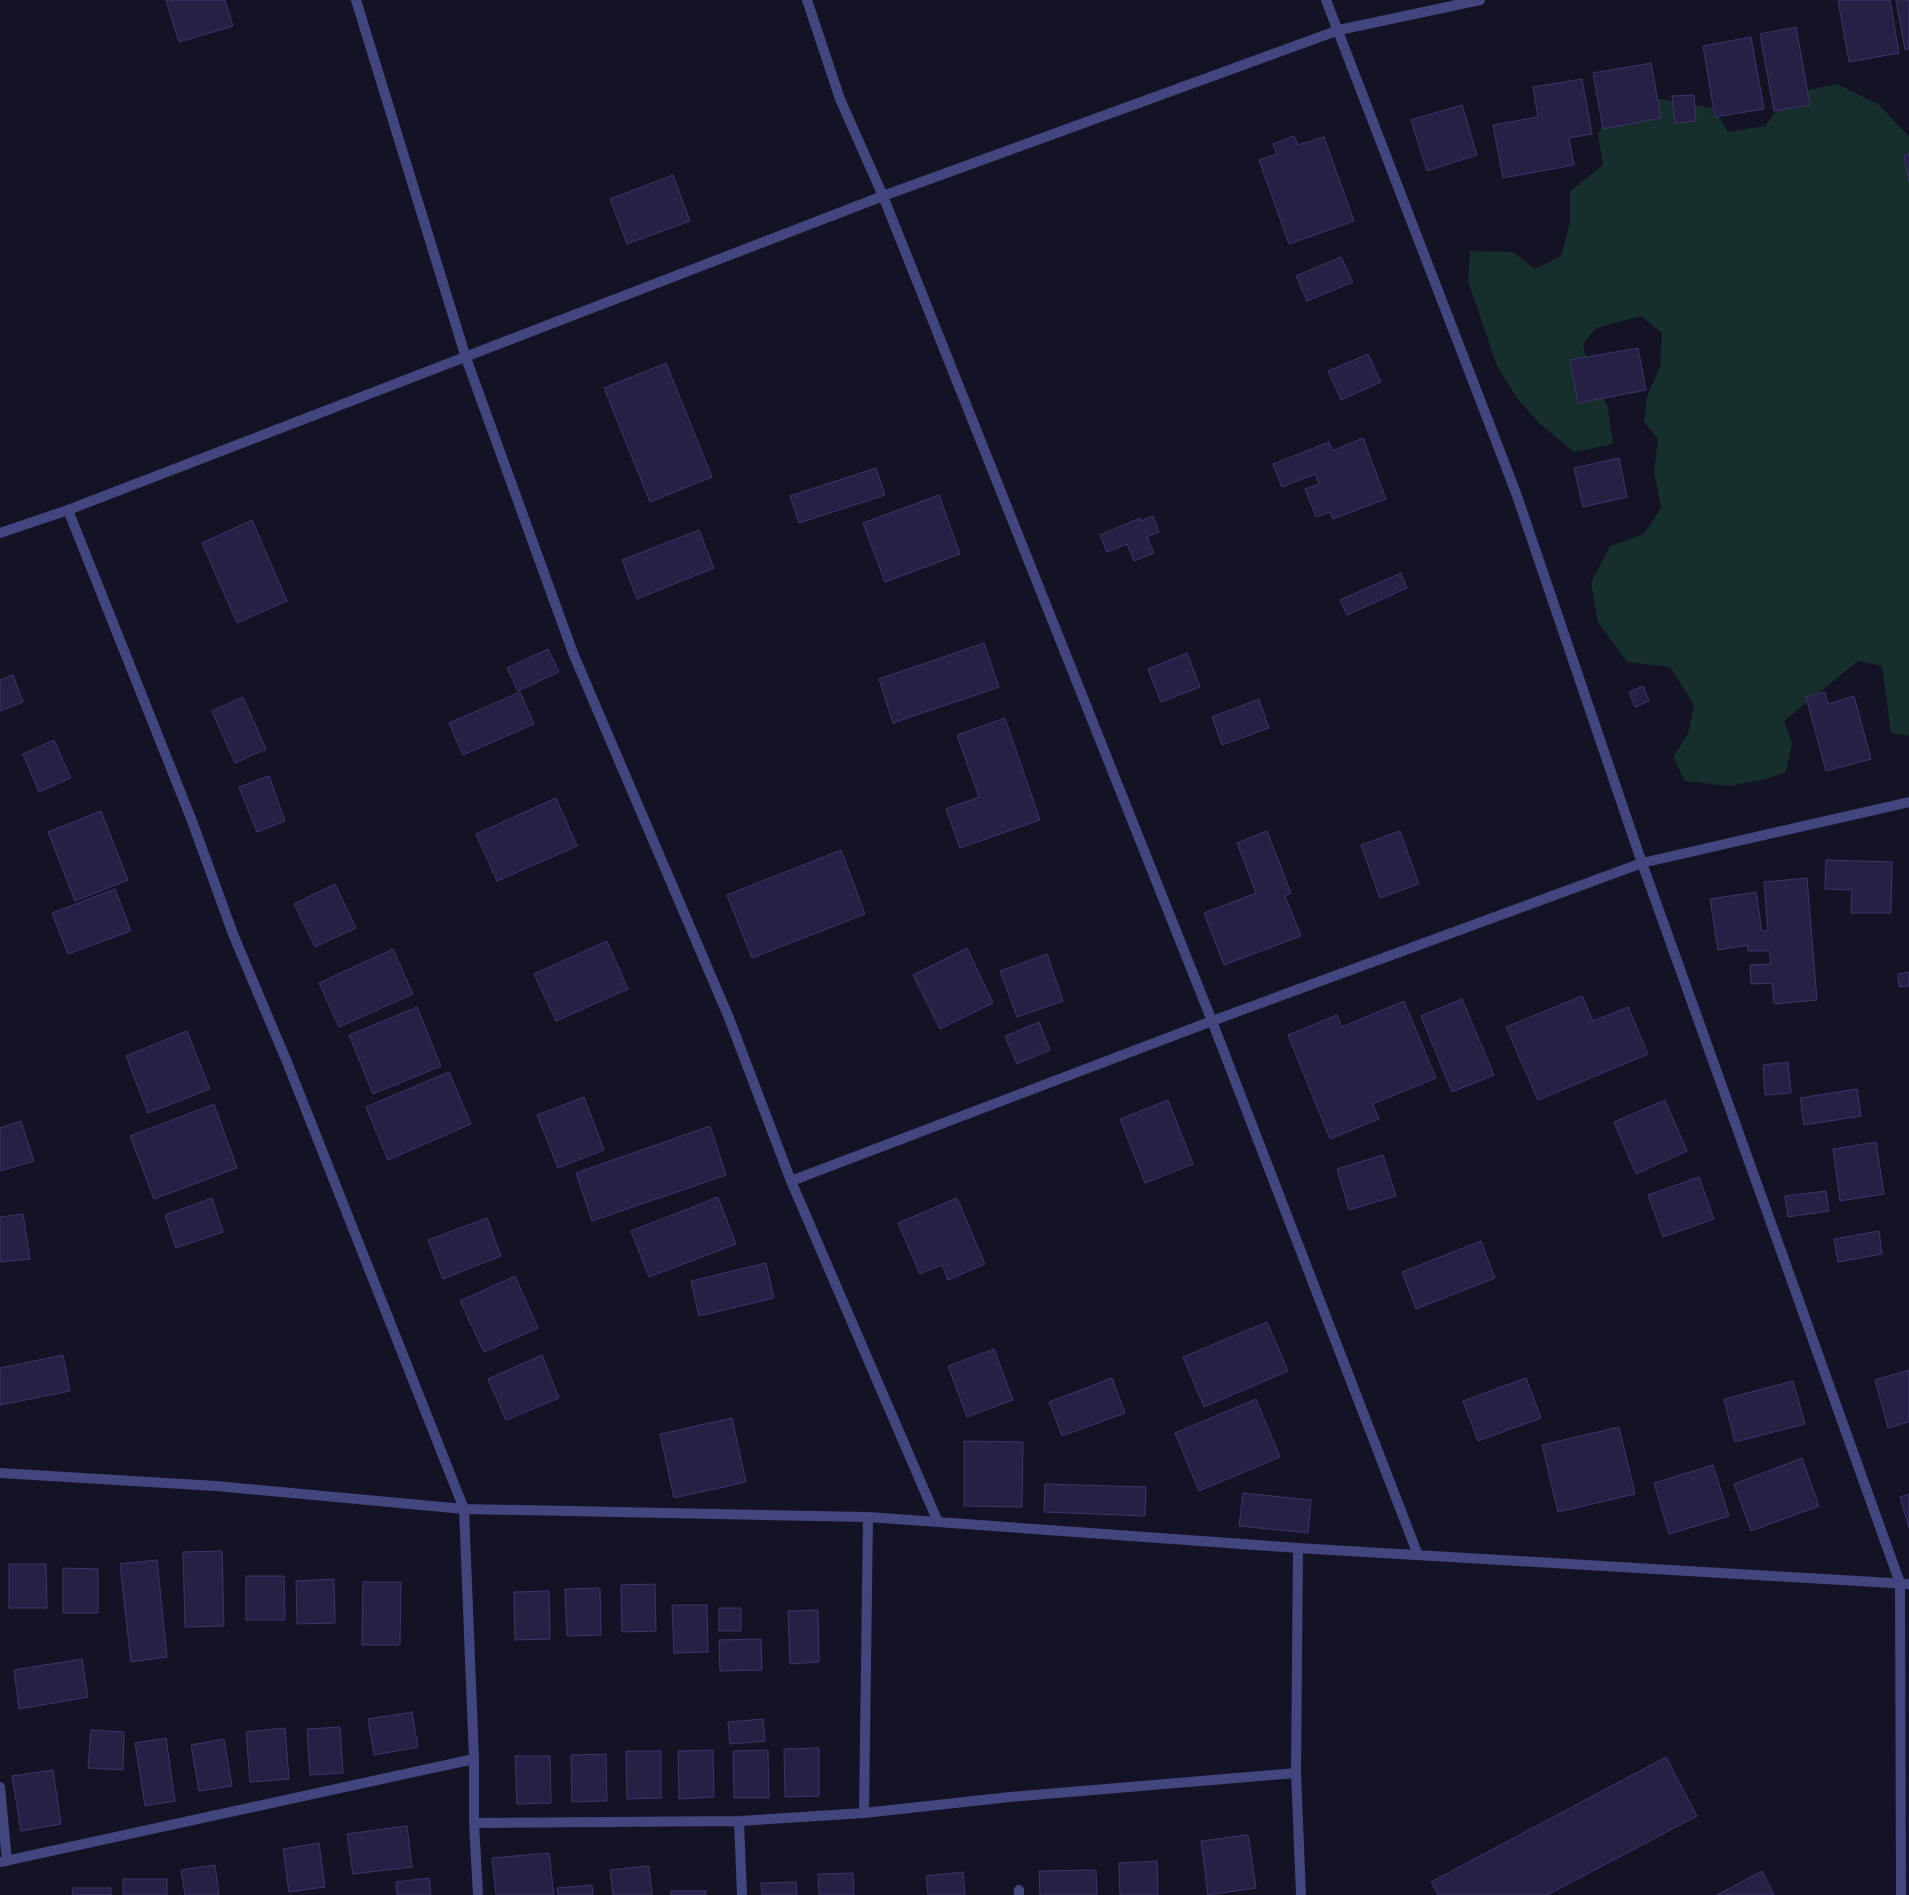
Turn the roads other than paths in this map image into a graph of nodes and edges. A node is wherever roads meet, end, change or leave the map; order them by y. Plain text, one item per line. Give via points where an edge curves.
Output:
1 (356, 0) edge
2 (806, 0) edge
3 (1326, 0) edge
4 (1480, 0) edge
5 (1339, 30) junction
6 (883, 196) junction
7 (466, 358) junction
8 (68, 510) junction
9 (0, 533) edge
10 (1909, 802) edge
11 (1642, 863) junction
12 (1212, 1021) junction
13 (791, 1181) junction
14 (0, 1473) edge
15 (464, 1509) junction
16 (868, 1517) junction
17 (938, 1522) junction
18 (1298, 1548) junction
19 (1418, 1555) junction
20 (1904, 1583) edge
21 (474, 1759) junction
22 (1296, 1773) junction
23 (0, 1787) edge
24 (864, 1813) junction
25 (739, 1821) junction
26 (474, 1822) junction
27 (4, 1861) edge
28 (478, 1895) edge
29 (742, 1895) edge
30 (1300, 1895) edge
31 (1901, 1895) edge

1 - 7 street
2 - 6 street via 840,100
3 - 5 street
4 - 5 street
5 - 6 street
5 - 11 street via 1516,493
6 - 7 street
6 - 12 street
7 - 8 street
7 - 13 street via 573,653 728,1018
8 - 9 street
8 - 15 street via 192,820 233,934
10 - 11 street
11 - 12 street
11 - 20 street
12 - 13 street
12 - 19 street
13 - 17 street
14 - 15 street via 216,1486
15 - 16 street
15 - 21 street
16 - 17 street
16 - 24 street
17 - 18 street
18 - 19 street
18 - 22 street
19 - 20 street
20 - 31 street
21 - 26 street
21 - 27 street
22 - 24 street
22 - 30 street
23 - 27 street
24 - 25 street
25 - 26 street
25 - 29 street
26 - 28 street

